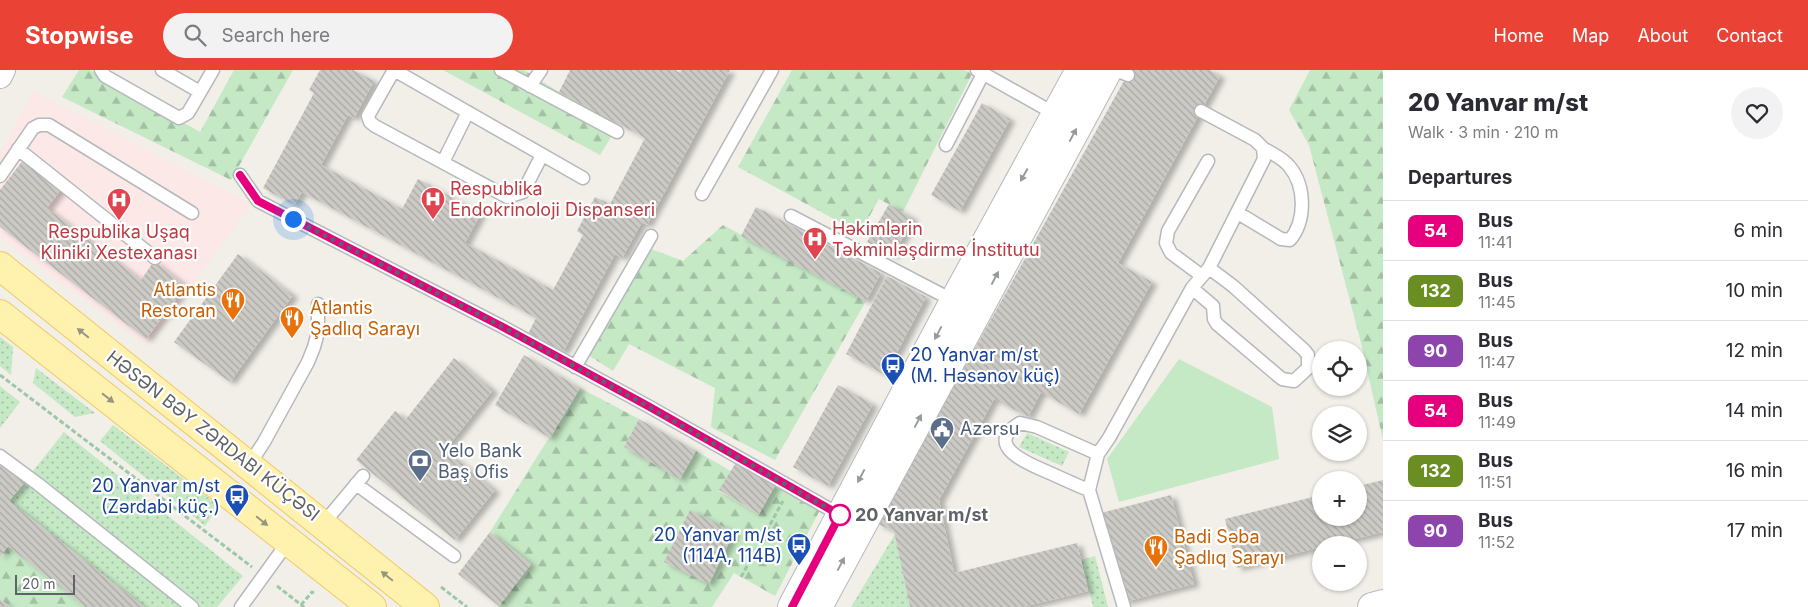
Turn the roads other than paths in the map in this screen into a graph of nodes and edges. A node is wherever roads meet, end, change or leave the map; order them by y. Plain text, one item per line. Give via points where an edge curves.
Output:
1 (3, 70) edge
2 (101, 70) edge
3 (162, 70) edge
4 (213, 70) edge
5 (394, 70) edge
6 (501, 70) edge
7 (541, 70) edge
8 (772, 70) edge
9 (1080, 70) edge
10 (1115, 70) edge
11 (980, 72) edge
12 (1118, 73) edge
13 (0, 76) edge
14 (530, 86) junction
15 (200, 92) junction
16 (1201, 111) dead end
17 (468, 112) junction
18 (1057, 115) junction
19 (617, 132) dead end
20 (946, 145) dead end
21 (1263, 148) junction
22 (18, 150) junction
23 (542, 155) junction
24 (443, 162) junction
25 (1208, 162) dead end
26 (240, 175) dead end
27 (0, 176) edge
28 (583, 178) dead end
29 (702, 194) dead end
30 (192, 213) dead end
31 (1238, 213) junction
32 (791, 216) dead end
33 (651, 236) dead end
34 (155, 258) dead end
35 (0, 266) edge
36 (1206, 272) junction
37 (1192, 288) junction
38 (954, 301) junction
39 (318, 304) dead end
40 (0, 314) edge
41 (575, 367) junction
42 (1098, 454) junction
43 (0, 456) edge
44 (249, 465) junction
45 (1089, 490) junction
46 (840, 515) junction
47 (323, 524) junction
48 (288, 542) junction
49 (454, 556) dead end
50 (433, 597) edge
51 (1383, 604) edge
52 (192, 607) edge
53 (242, 607) edge
54 (372, 607) edge
55 (792, 607) edge
56 (818, 607) edge
57 (1124, 607) edge
58 (1372, 607) edge

1 - 13 street
2 - 15 lane via 104,76 179,118 188,113
3 - 15 lane
4 - 15 lane
5 - 17 lane
5 - 24 lane via 368,116 370,122
6 - 14 lane
7 - 14 lane
8 - 29 lane
9 - 18 main road
10 - 12 lane
11 - 18 lane
11 - 20 lane
56 -> 12 main road
14 - 19 lane
16 - 21 lane via 1255,140
17 - 23 lane
17 - 24 lane
18 -> 38 main road
21 - 31 lane via 1264,159
21 - 31 lane via 1288,164 1295,174 1302,202 1297,232 1290,240 1280,239
22 - 27 lane
22 - 30 lane via 33,128 49,126
22 - 34 lane
23 - 24 lane via 523,192 507,197
23 - 28 lane
25 - 36 lane via 1168,230 1166,243 1171,252
26 - 41 lane via 258,201
31 - 36 lane
32 - 38 lane
33 - 41 lane
44 -> 35 main road, HƏSƏN BƏY ZƏRDABI KÜÇƏSI
36 - 37 lane
36 - 37 lane via 1233,286 1304,350 1308,356 1308,368 1294,381 1282,378 1218,324 1214,319 1213,306
37 - 42 lane
38 -> 46 main road
39 - 44 lane via 318,332 308,362
40 -> 48 main road, HƏSƏN BƏY ZƏRDABI KÜÇƏSI
41 - 46 lane
42 - 45 lane
42 - 45 lane via 1020,424 1010,429 1006,441 1009,451 1019,460
43 - 52 lane
44 - 47 main road, HƏSƏN BƏY ZƏRDABI KÜÇƏSI
45 - 57 lane
46 - 55 main road
47 - 49 lane via 359,480
50 -> 47 main road, HƏSƏN BƏY ZƏRDABI KÜÇƏSI
48 - 53 lane
48 - 54 main road, HƏSƏN BƏY ZƏRDABI KÜÇƏSI
51 - 58 main road

